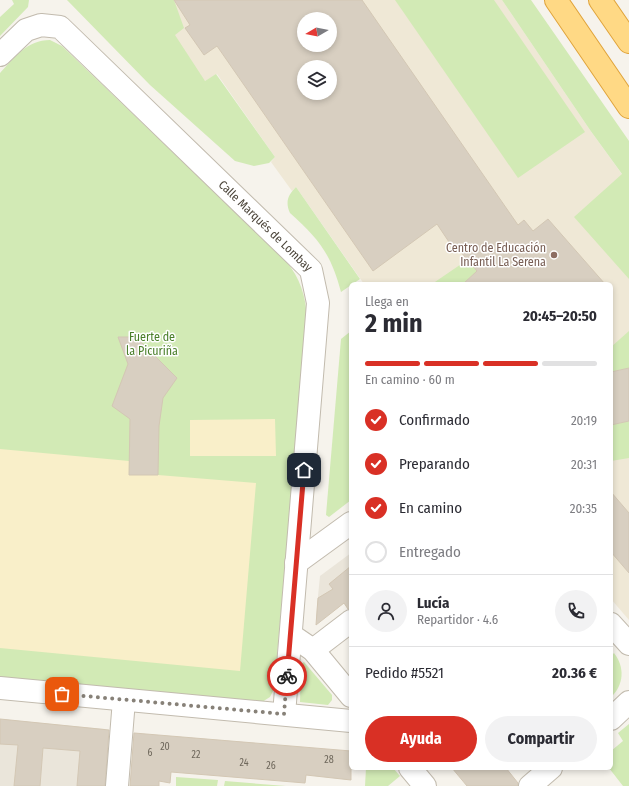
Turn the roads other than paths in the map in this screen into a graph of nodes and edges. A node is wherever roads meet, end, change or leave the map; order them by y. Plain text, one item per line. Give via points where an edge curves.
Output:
1 (556, 0) edge
2 (600, 0) edge
3 (629, 42) edge
4 (0, 55) edge
5 (629, 107) edge
6 (349, 524) edge
7 (296, 563) junction
8 (349, 623) edge
9 (613, 626) edge
10 (291, 635) junction
11 (629, 644) edge
12 (313, 650) junction
13 (0, 688) edge
14 (349, 694) edge
15 (124, 700) junction
16 (629, 702) edge
17 (284, 714) junction
18 (613, 716) edge
19 (349, 721) edge
20 (412, 770) edge
21 (549, 770) edge
22 (117, 786) edge
23 (425, 786) edge
24 (530, 786) edge

1 - 5 highway
2 - 3 highway
4 - 7 street, Calle Marqués de Lombay via 26,30 41,25 60,27 311,270 318,303
6 - 7 street
7 - 10 street, Calle Marqués de Lombay
8 - 12 street
9 - 11 street
10 - 12 street
10 - 17 street, Calle Marqués de Lombay
12 - 14 street
13 - 15 street
15 - 17 street
15 - 22 street
16 - 18 street
17 - 19 street
20 - 23 street
21 - 24 street

